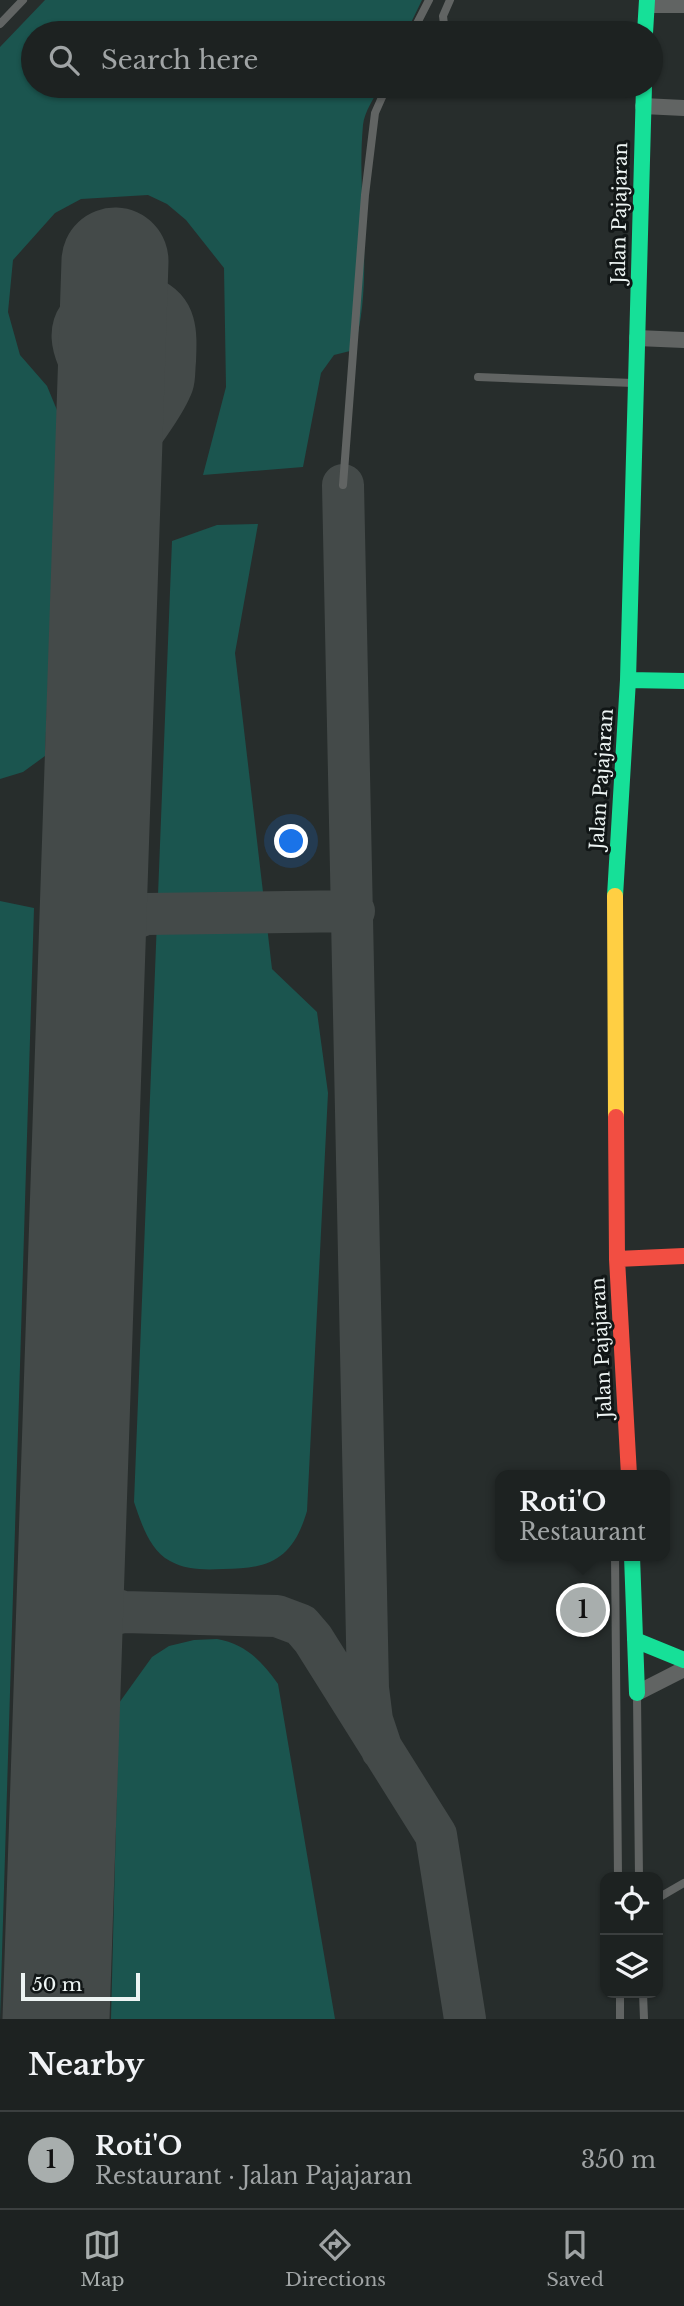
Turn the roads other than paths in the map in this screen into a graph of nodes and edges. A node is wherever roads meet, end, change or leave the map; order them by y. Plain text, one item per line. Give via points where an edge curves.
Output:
1 (23, 0) edge
2 (429, 0) edge
3 (450, 0) edge
4 (647, 2) edge
5 (684, 5) edge
6 (418, 21) edge
7 (444, 21) edge
8 (646, 21) edge
9 (0, 24) edge
10 (382, 98) edge
11 (643, 98) edge
12 (643, 106) junction
13 (684, 108) edge
14 (637, 338) junction
15 (684, 340) edge
16 (478, 377) dead end
17 (636, 383) junction
18 (343, 485) dead end
19 (628, 680) junction
20 (684, 681) edge
21 (684, 1256) edge
22 (617, 1259) junction
23 (629, 1470) edge
24 (615, 1561) edge
25 (632, 1561) edge
26 (635, 1640) junction
27 (684, 1660) edge
28 (684, 1669) edge
29 (637, 1693) junction
30 (618, 1872) edge
31 (639, 1872) edge
32 (684, 1883) edge
33 (663, 1895) edge
34 (620, 1998) edge
35 (643, 1998) edge
36 (620, 2019) edge
37 (644, 2019) edge

1 - 9 lane
2 - 6 lane
3 - 7 lane
4 - 5 street
4 - 8 main road
10 - 18 lane via 365,195
11 - 12 main road, Jalan Pajajaran
12 - 13 street
12 - 14 main road, Jalan Pajajaran
14 - 15 street
14 - 17 main road, Jalan Pajajaran
16 - 17 lane
17 - 19 main road, Jalan Pajajaran
19 - 20 main road
19 - 22 main road, Jalan Pajajaran via 615,884
21 - 22 main road
22 - 23 main road, Jalan Pajajaran
24 - 30 lane
25 - 26 main road
26 - 27 main road
26 - 29 main road
28 - 29 street
29 - 31 lane
32 - 33 lane
34 - 36 lane
35 - 37 lane

